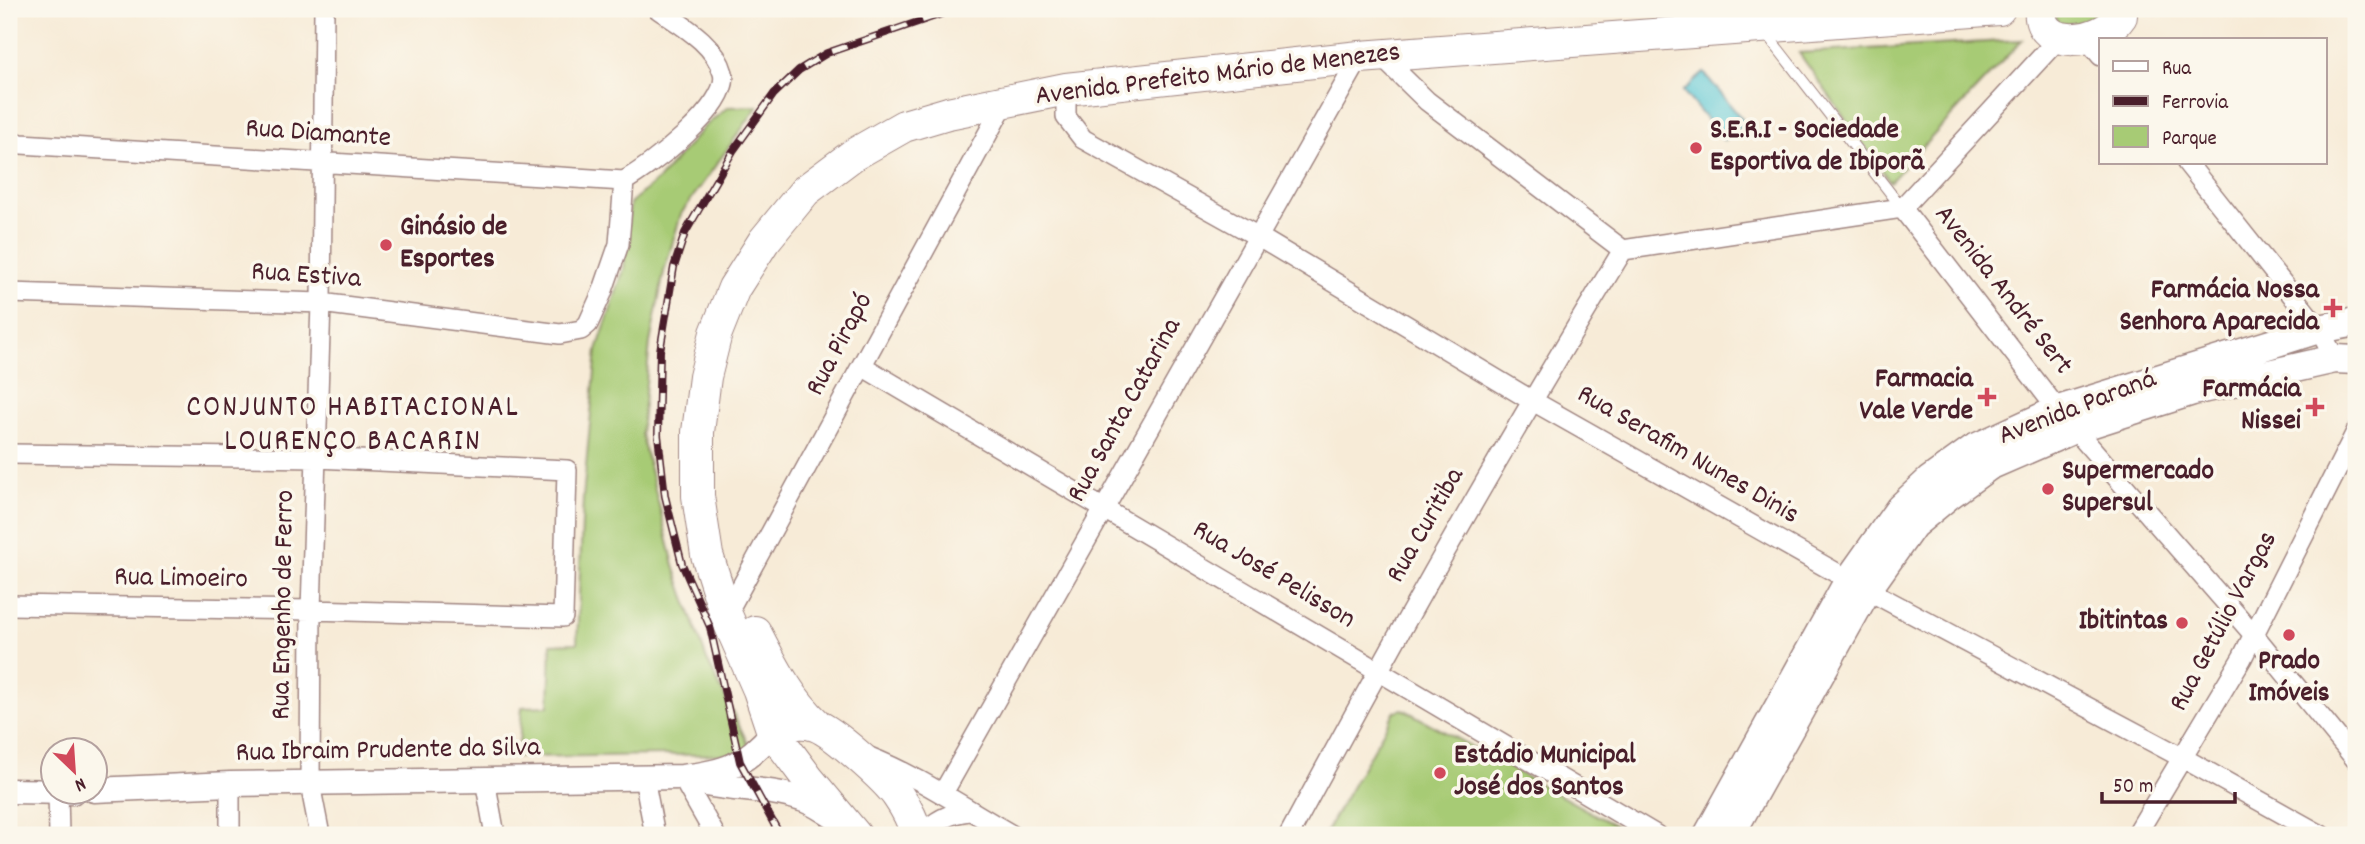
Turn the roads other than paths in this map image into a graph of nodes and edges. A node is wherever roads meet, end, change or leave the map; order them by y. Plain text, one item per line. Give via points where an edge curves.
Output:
1 (324, 9) edge
2 (658, 9) edge
3 (1992, 10) edge
4 (1760, 26) junction
5 (2094, 26) edge
6 (1370, 56) junction
7 (1066, 89) junction
8 (1005, 102) junction
9 (9, 140) edge
10 (322, 164) junction
11 (2188, 164) edge
12 (624, 181) junction
13 (1902, 208) junction
14 (1257, 236) junction
15 (1623, 250) junction
16 (9, 293) edge
17 (321, 303) junction
18 (2356, 322) edge
19 (2319, 329) junction
20 (2346, 359) edge
21 (862, 366) junction
22 (2190, 380) junction
23 (1531, 400) junction
24 (2066, 419) junction
25 (2356, 432) edge
26 (9, 454) edge
27 (317, 458) junction
28 (1104, 509) junction
29 (1858, 585) junction
30 (732, 605) junction
31 (9, 606) edge
32 (311, 610) junction
33 (2254, 635) junction
34 (1377, 670) junction
35 (818, 726) junction
36 (773, 732) junction
37 (850, 750) junction
38 (2183, 758) junction
39 (2356, 760) edge
40 (682, 777) junction
41 (644, 778) junction
42 (485, 780) junction
43 (310, 783) junction
44 (230, 784) junction
45 (108, 789) edge
46 (9, 791) edge
47 (38, 792) edge
48 (943, 793) junction
49 (58, 806) edge
50 (969, 811) junction
51 (849, 828) edge
52 (59, 835) edge
53 (230, 835) edge
54 (320, 835) edge
55 (495, 835) edge
56 (654, 835) edge
57 (715, 835) edge
58 (919, 835) edge
59 (1012, 835) edge
60 (1289, 835) edge
61 (1656, 835) edge
62 (1708, 835) edge
63 (1730, 835) edge
64 (2136, 835) edge
65 (2321, 835) edge

1 - 10 street, Rua Engenho de Ferro
2 - 12 street via 710,49 724,74 723,87 698,121 656,160
3 - 4 main road, Avenida Prefeito Mário de Menezes
3 - 5 main road, Avenida Prefeito Mário de Menezes
4 - 6 main road, Avenida Prefeito Mário de Menezes
4 - 13 lane
5 - 13 street
6 - 7 main road, Avenida Prefeito Mário de Menezes
6 - 14 street, Rua Santa Catarina
6 - 15 street
7 - 8 main road, Avenida Prefeito Mário de Menezes
7 - 14 street, Rua Serafim Nunes Dinis via 1066,117 1083,139
8 - 21 street, Rua Pirapó
8 - 30 main road, Avenida Prefeito Mário de Menezes via 904,125 853,155 805,191 764,241 734,288 705,377 698,432 698,496 707,555
9 - 10 street, Rua Diamante
10 - 12 street, Rua Diamante
10 - 17 street, Rua Engenho de Ferro
11 - 19 street
12 - 17 street, Rua Estiva via 619,244 602,293 581,330 560,334
13 - 15 street
13 - 24 street, Avenida André Sert
14 - 23 street, Rua Serafim Nunes Dinis
14 - 28 street, Rua Santa Catarina
15 - 23 street, Rua Curitiba
16 - 17 street, Rua Estiva
17 - 27 street, Rua Engenho de Ferro
18 - 19 main road, Avenida Paraná
19 - 20 street
19 - 22 main road, Avenida Paraná
20 - 22 main road, Avenida Paraná
21 - 28 street, Rua José Pelisson
21 - 30 street, Rua Pirapó
22 - 24 main road, Avenida Paraná
23 - 29 street, Rua Serafim Nunes Dinis
23 - 34 street, Rua Curitiba
24 - 29 main road, Avenida Paraná via 1973,449 1930,480 1900,508
24 - 33 street, Avenida André Sert
25 - 33 street, Rua Getúlio Vargas
26 - 27 street
27 - 32 street, Rua Engenho de Ferro
27 - 32 street, Rua Limoeiro via 567,470 563,617
28 - 34 street, Rua José Pelisson
28 - 48 street, Rua Santa Catarina
29 - 38 street, Rua Serafim Nunes Dinis
29 - 62 main road, Avenida Paraná
29 - 63 main road, Avenida Paraná
30 - 35 main road, Avenida Prefeito Mário de Menezes via 779,680
30 - 36 main road, Avenida Prefeito Mário de Menezes
31 - 32 street, Rua Limoeiro
32 - 43 street, Rua Engenho de Ferro
33 - 38 street, Rua Getúlio Vargas
33 - 39 street, Avenida André Sert
34 - 60 street, Rua Curitiba
34 - 61 street, Rua José Pelisson
35 - 36 main road via 789,724
35 - 37 main road, Avenida Prefeito Mário de Menezes
36 - 40 street, Rua Ibraim Prudente da Silva via 740,762 718,773
36 - 51 main road, Avenida Prefeito Mário de Menezes
37 - 48 street via 893,766
37 - 58 main road, Avenida Prefeito Mário de Menezes via 896,793
38 - 64 street, Rua Getúlio Vargas
38 - 65 street, Rua Serafim Nunes Dinis
40 - 41 street, Rua Ibraim Prudente da Silva
40 - 51 street, Rua Ibraim Prudente da Silva via 716,788 803,799
40 - 57 street
41 - 42 street, Rua Ibraim Prudente da Silva
41 - 56 street
42 - 43 street, Rua Ibraim Prudente da Silva
42 - 55 street
43 - 44 street, Rua Ibraim Prudente da Silva
43 - 54 street, Rua Engenho de Ferro
44 - 45 street, Rua Ibraim Prudente da Silva
44 - 53 street
46 - 47 street
48 - 50 street
49 - 52 street
50 - 58 street via 943,818
50 - 59 street

